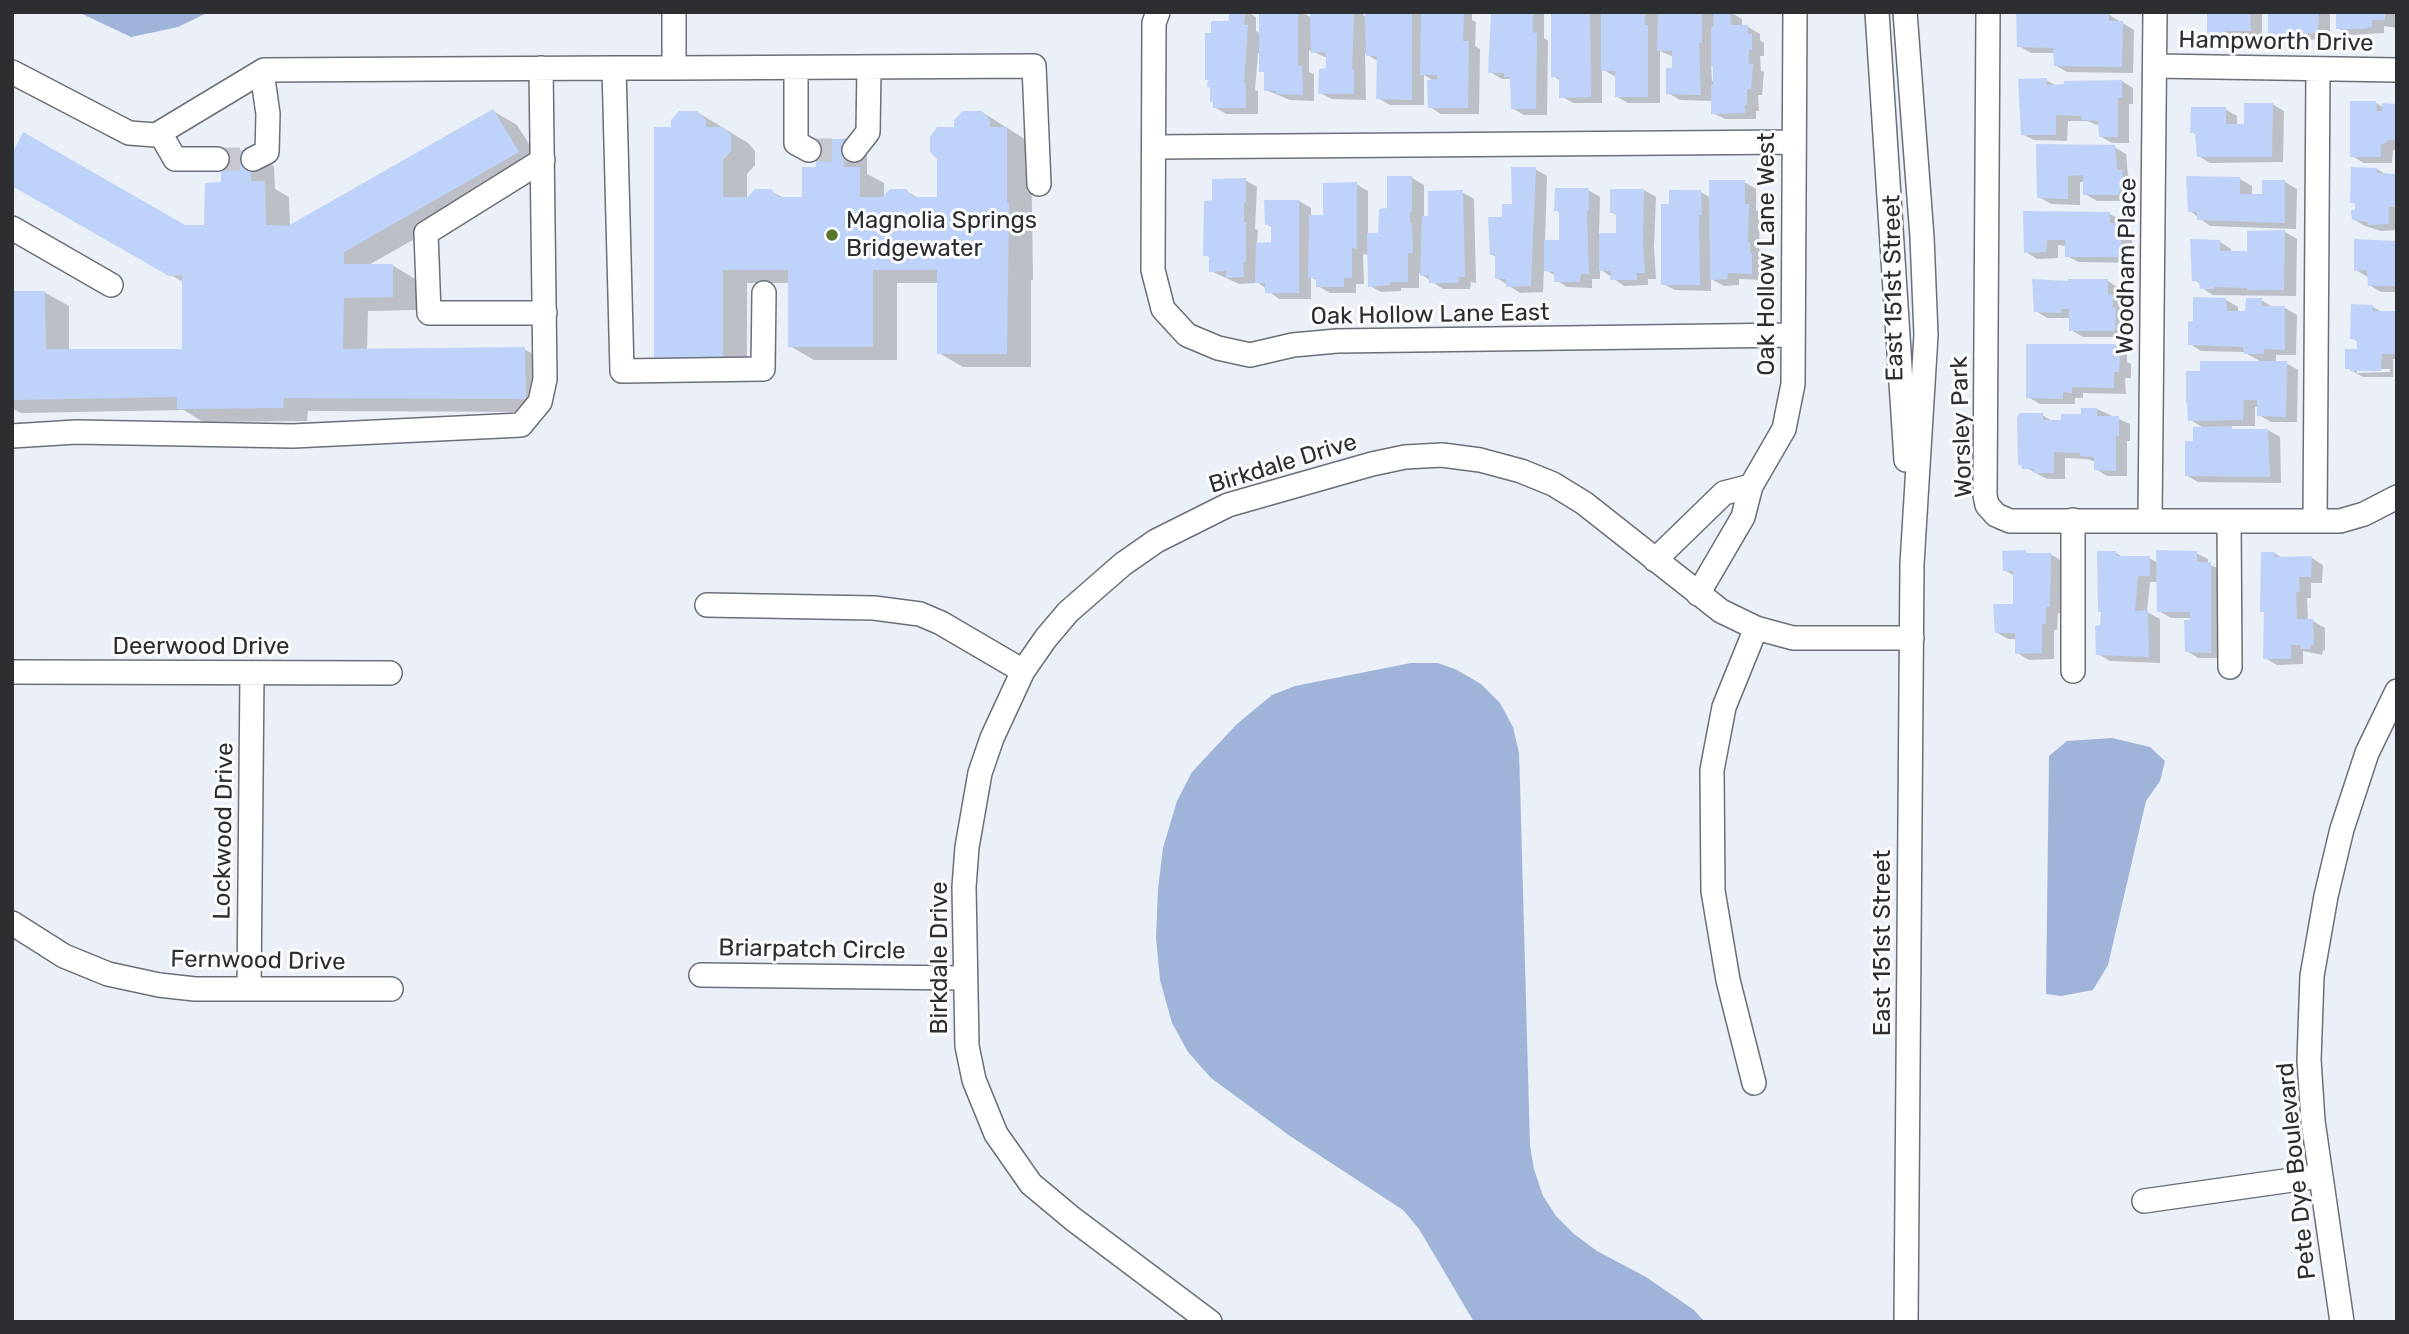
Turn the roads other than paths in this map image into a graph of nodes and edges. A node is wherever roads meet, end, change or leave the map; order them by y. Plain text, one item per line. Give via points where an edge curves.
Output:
1 (674, 12) edge
2 (1158, 12) edge
3 (1795, 12) edge
4 (1877, 12) edge
5 (1905, 12) edge
6 (1988, 12) edge
7 (2155, 12) edge
8 (2155, 66) junction
9 (541, 68) junction
10 (614, 68) junction
11 (674, 68) junction
12 (796, 68) junction
13 (869, 68) junction
14 (2318, 70) junction
15 (2397, 70) edge
16 (12, 72) edge
17 (262, 72) junction
18 (160, 133) junction
19 (1794, 142) junction
20 (1154, 147) junction
21 (854, 149) dead end
22 (809, 150) dead end
23 (217, 159) tunnel mouth
24 (253, 159) dead end
25 (542, 160) junction
26 (1039, 184) dead end
27 (12, 228) edge
28 (111, 285) dead end
29 (764, 293) dead end
30 (545, 313) junction
31 (1793, 335) junction
32 (12, 436) edge
33 (1751, 486) junction
34 (2397, 497) edge
35 (2073, 520) junction
36 (2150, 520) junction
37 (2229, 521) junction
38 (2315, 521) junction
39 (1655, 560) junction
40 (1912, 564) junction
41 (1698, 594) junction
42 (707, 605) dead end
43 (1756, 628) junction
44 (1912, 638) junction
45 (2230, 667) dead end
46 (1023, 671) junction
47 (2073, 671) dead end
48 (12, 672) edge
49 (390, 673) dead end
50 (252, 674) junction
51 (2397, 691) edge
52 (12, 923) edge
53 (701, 975) dead end
54 (964, 978) junction
55 (249, 989) junction
56 (391, 989) dead end
57 (1754, 1083) dead end
58 (2320, 1176) junction
59 (2144, 1201) dead end
60 (1210, 1322) edge
61 (1906, 1322) edge
62 (2342, 1322) edge

1 - 11 street
2 - 20 street via 1154,23
3 - 19 street, Oak Hollow Lane West
4 - 40 street, East 151st Street
5 - 40 street, East 151st Street via 1926,335
6 - 35 street, Worsley Park via 1985,495 1996,515 2010,521
7 - 8 street, Woodham Place
8 - 14 street, Hampworth Drive
8 - 36 street, Woodham Place
9 - 10 street
9 - 17 street
9 - 25 street
10 - 11 street
10 - 29 street via 622,371 763,369
11 - 12 street
12 - 13 street
12 - 22 street via 796,143
13 - 21 street via 869,132
13 - 26 street via 1034,66
14 - 15 street, Hampworth Drive
14 - 38 street
16 - 18 street via 129,133
17 - 18 street
17 - 24 street via 267,152
18 - 23 street via 175,159
19 - 20 street
19 - 31 street, Oak Hollow Lane West
20 - 31 street, Oak Hollow Lane East via 1153,270 1163,309 1188,335 1218,348 1250,355 1337,341
25 - 30 street
25 - 30 street via 426,233 429,313
27 - 28 street
30 - 32 street via 545,379 540,402 521,425 293,436 76,432
31 - 33 street, Oak Hollow Lane West via 1793,384 1784,429
33 - 39 street via 1724,493
33 - 41 street, Oak Hollow Lane West via 1743,517
34 - 38 street, Worsley Park via 2364,514 2340,521
35 - 36 street, Worsley Park
35 - 47 street
36 - 37 street, Worsley Park
37 - 38 street, Worsley Park
37 - 45 street
39 - 41 street, Birkdale Drive
39 - 46 street, Birkdale Drive via 1553,484 1480,460 1405,457 1228,505 1156,541 1068,612
40 - 44 street, East 151st Street
41 - 43 street, Birkdale Drive
42 - 46 street via 874,608 920,614
43 - 44 street, Birkdale Drive via 1793,638
43 - 57 street via 1724,707 1712,770 1714,903
44 - 61 street, East 151st Street
46 - 54 street, Birkdale Drive via 992,738 972,811 964,887
48 - 50 street, Deerwood Drive
49 - 50 street, Deerwood Drive
50 - 55 street, Lockwood Drive
51 - 58 street, Pete Dye Boulevard via 2367,753 2342,829 2312,976 2309,1060
52 - 55 street, Fernwood Drive via 64,956 108,974 195,989
53 - 54 street, Briarpatch Circle
54 - 60 street, Birkdale Drive via 967,1046 974,1080 996,1134 1031,1184
55 - 56 street, Fernwood Drive
58 - 59 street
58 - 62 street, Pete Dye Boulevard

